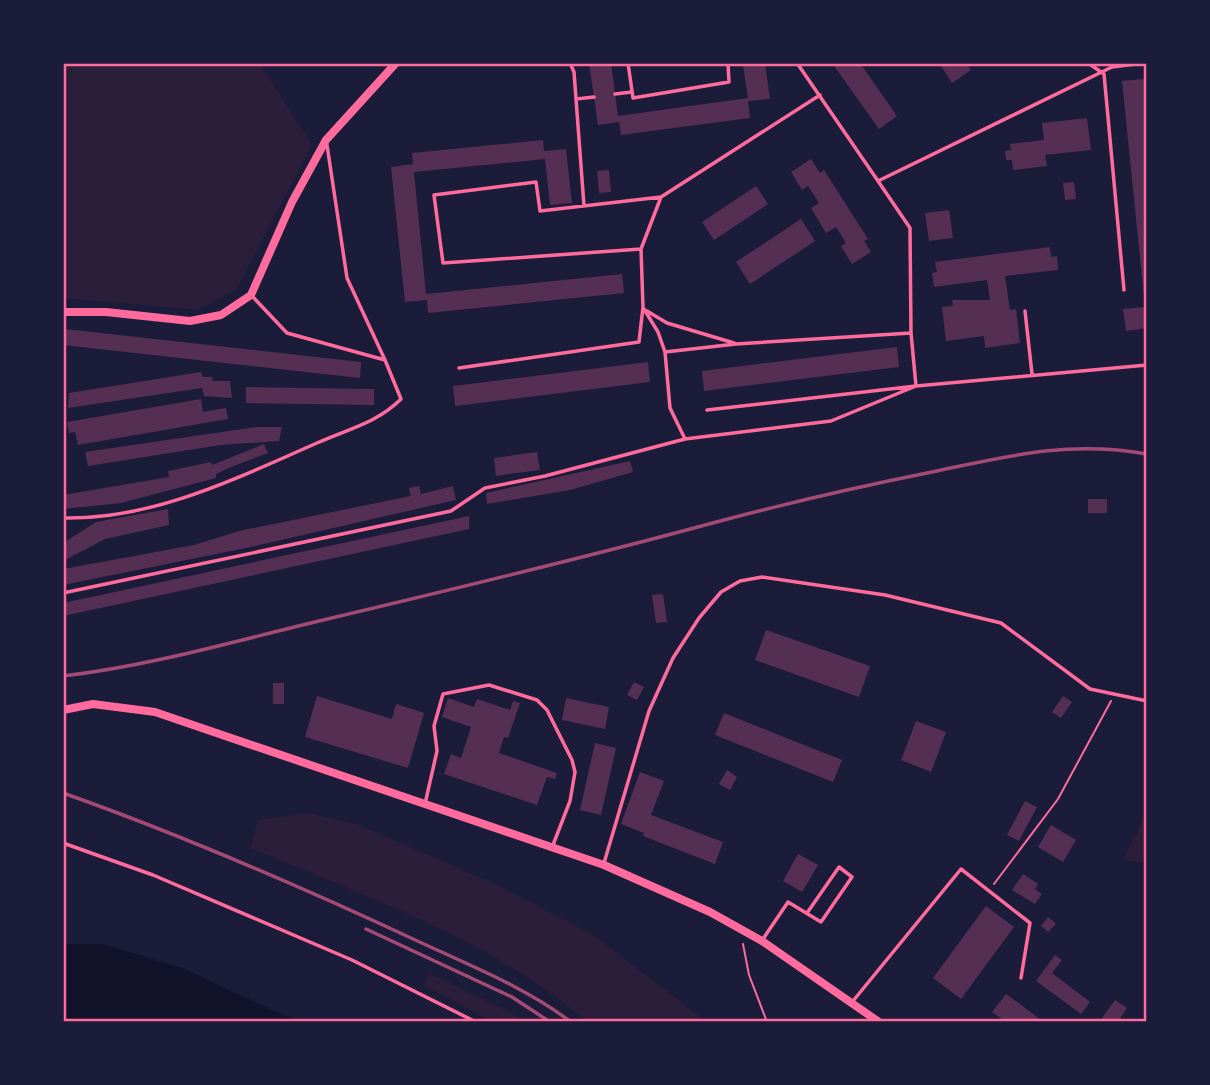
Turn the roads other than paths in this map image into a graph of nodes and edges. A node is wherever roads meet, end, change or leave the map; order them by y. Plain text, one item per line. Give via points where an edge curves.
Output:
1 (396, 63) edge
2 (570, 63) edge
3 (628, 63) edge
4 (728, 63) edge
5 (797, 63) edge
6 (1088, 63) edge
7 (1144, 63) edge
8 (1104, 74) junction
9 (632, 92) junction
10 (615, 94) dead end
11 (820, 95) junction
12 (594, 97) dead end
13 (576, 99) junction
14 (326, 140) junction
15 (878, 181) junction
16 (661, 197) junction
17 (584, 206) junction
18 (641, 249) junction
19 (1124, 290) dead end
20 (251, 295) junction
21 (643, 307) junction
22 (1025, 311) dead end
23 (63, 312) edge
24 (911, 333) junction
25 (736, 344) junction
26 (665, 352) junction
27 (385, 360) junction
28 (1147, 365) edge
29 (459, 368) dead end
30 (1032, 374) junction
31 (916, 387) junction
32 (707, 410) dead end
33 (685, 439) junction
34 (63, 518) edge
35 (63, 593) edge
36 (1147, 701) edge
37 (63, 710) edge
38 (425, 804) junction
39 (63, 844) edge
40 (552, 847) junction
41 (604, 865) junction
42 (807, 913) junction
43 (762, 941) junction
44 (1021, 978) dead end
45 (852, 1003) junction
46 (476, 1022) edge
47 (879, 1022) edge

1 - 14 street
2 - 13 lane
3 - 9 lane
4 - 9 lane via 729,82 633,97
5 - 11 lane
6 - 8 lane
7 - 8 lane via 1112,67
8 - 15 lane
8 - 19 lane
9 - 10 lane
11 - 15 lane
11 - 16 lane
12 - 13 lane
13 - 17 lane
14 - 20 street via 292,202
14 - 27 lane via 347,278
15 - 24 lane via 910,228
16 - 17 lane
16 - 18 lane
17 - 18 lane via 540,211 536,182 434,195 443,263
18 - 21 lane
20 - 23 street via 221,315 190,321
20 - 27 lane via 287,333
21 - 25 lane via 656,319
21 - 26 lane
21 - 29 lane via 639,342
22 - 30 lane
24 - 25 lane
24 - 31 lane
25 - 26 lane
26 - 33 lane via 670,408
27 - 34 lane via 401,399 373,422 205,493 85,518
28 - 30 lane
30 - 31 lane
31 - 32 lane
31 - 33 lane via 831,421
33 - 35 lane via 485,488 451,511
36 - 41 lane via 1090,690 1001,622 885,595 762,577 740,581 721,592 673,658 649,712
37 - 38 street via 93,704 155,712
38 - 40 street
38 - 40 lane via 437,751 434,726 443,694 489,685 537,700 554,722 575,772 570,801
39 - 46 lane via 153,875 352,960
40 - 41 street
41 - 43 street via 710,912
42 - 42 lane via 821,922 852,877 839,867
42 - 43 lane via 788,902
43 - 45 street
44 - 45 lane via 1030,923 961,869
45 - 47 street

